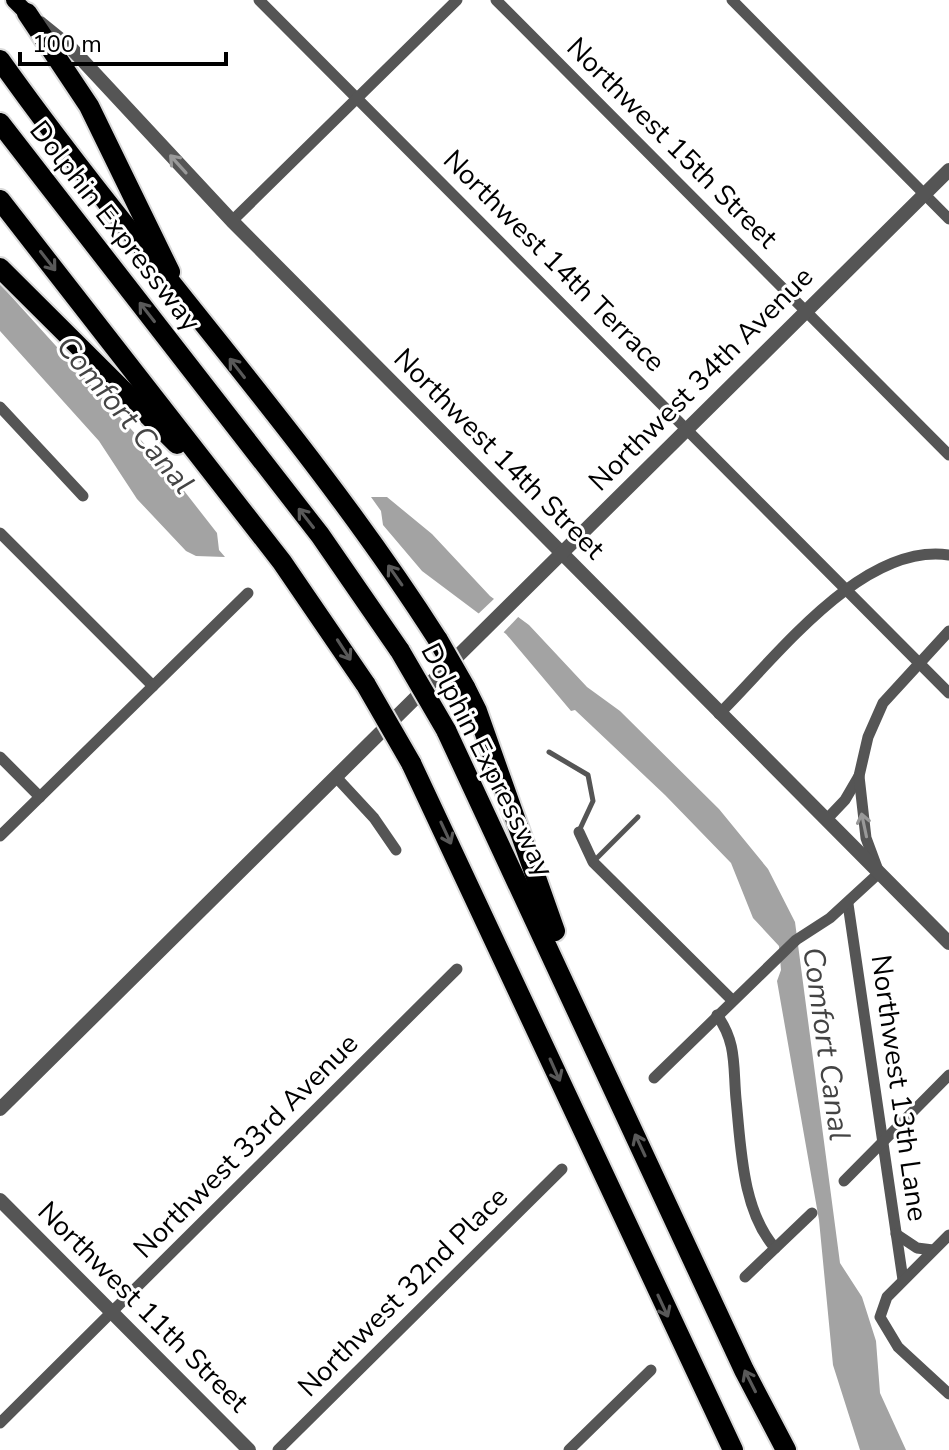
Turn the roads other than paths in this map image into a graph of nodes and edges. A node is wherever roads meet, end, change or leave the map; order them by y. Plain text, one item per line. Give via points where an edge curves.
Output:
1 (259, 0) edge
2 (457, 0) edge
3 (496, 0) edge
4 (732, 0) edge
5 (20, 6) edge
6 (0, 60) edge
7 (358, 98) junction
8 (0, 123) edge
9 (949, 170) edge
10 (925, 194) junction
11 (0, 200) edge
12 (949, 219) edge
13 (232, 221) junction
14 (0, 268) edge
15 (179, 290) junction
16 (806, 312) junction
17 (0, 407) edge
18 (686, 430) junction
19 (949, 455) edge
20 (83, 496) dead end
21 (231, 497) junction
22 (0, 533) edge
23 (562, 554) junction
24 (949, 555) edge
25 (846, 589) junction
26 (248, 593) dead end
27 (949, 631) edge
28 (918, 662) junction
29 (153, 686) junction
30 (949, 693) edge
31 (719, 714) junction
32 (549, 752) dead end
33 (0, 757) edge
34 (859, 776) junction
35 (336, 777) junction
36 (40, 797) junction
37 (638, 817) dead end
38 (826, 820) junction
39 (579, 832) joint
40 (0, 836) edge
41 (396, 850) dead end
42 (593, 862) junction
43 (879, 873) junction
44 (848, 904) junction
45 (949, 943) edge
46 (457, 969) dead end
47 (732, 1000) junction
48 (717, 1015) junction
49 (597, 1051) junction
50 (949, 1075) edge
51 (654, 1078) dead end
52 (0, 1109) edge
53 (882, 1139) junction
54 (562, 1169) dead end
55 (844, 1181) dead end
56 (0, 1200) edge
57 (812, 1213) dead end
58 (896, 1234) junction
59 (949, 1235) edge
60 (775, 1248) junction
61 (933, 1250) junction
62 (745, 1277) dead end
63 (903, 1280) junction
64 (112, 1313) junction
65 (651, 1370) dead end
66 (949, 1394) edge
67 (0, 1423) edge
68 (249, 1450) edge
69 (278, 1450) edge
70 (569, 1450) edge
71 (733, 1450) edge
72 (786, 1450) edge

1 - 7 street, Northwest 14th Terrace
2 - 7 street
3 - 16 street, Northwest 15th Street
4 - 10 street
13 -> 5 street, Northwest 14th Street via 72,49
5 - 15 highway via 89,106
6 - 15 highway via 117,219
7 - 13 street
7 - 18 street, Northwest 14th Terrace
49 -> 8 highway, Dolphin Expressway, bridge via 446,730 400,651 328,546
9 - 10 street, Northwest 34th Avenue
10 - 12 street
10 - 16 street, Northwest 34th Avenue
11 -> 21 highway
13 - 23 street, Northwest 14th Street
14 - 21 highway
49 -> 15 highway, bridge via 465,687 371,540
16 - 18 street, Northwest 34th Avenue
16 - 19 street, Northwest 15th Street
17 - 20 street
18 - 23 street, Northwest 34th Avenue
18 - 25 street, Northwest 14th Terrace
21 -> 71 highway, bridge via 309,599 411,763
22 - 29 street
23 - 31 street, Northwest 14th Street
23 - 35 street, Northwest 34th Avenue
24 - 25 street via 901,559
25 - 28 street, Northwest 14th Terrace
25 - 31 street
26 - 29 street
27 - 28 street
28 - 30 street, Northwest 14th Terrace
28 - 34 street via 878,712
29 - 36 street
31 - 38 street, Northwest 14th Street
32 - 39 lane via 588,775 593,801
33 - 36 street
34 - 38 street
43 -> 34 street via 862,816
35 - 41 street
35 - 52 street, Northwest 34th Avenue
36 - 40 street
37 - 42 lane
38 - 43 street, Northwest 14th Street
39 - 42 street
42 - 47 street
43 - 44 street
43 - 45 street, Northwest 14th Street
44 - 47 street via 796,940
44 - 53 street, Northwest 13th Lane
46 - 64 street, Northwest 33rd Avenue
47 - 48 street
48 - 51 street
48 - 60 street via 735,1052 736,1099 754,1217
72 -> 49 highway, Dolphin Expressway
50 - 53 street
53 - 55 street
53 - 58 street, Northwest 13th Lane
54 - 69 street, Northwest 32nd Place
56 - 64 street, Northwest 11th Street
57 - 60 street
58 - 61 street via 917,1248
58 - 63 street, Northwest 13th Lane
59 - 61 street
60 - 62 street
61 - 63 street
63 - 66 street via 884,1301 880,1317 898,1347
64 - 67 street, Northwest 33rd Avenue
64 - 68 street, Northwest 11th Street
65 - 70 street

